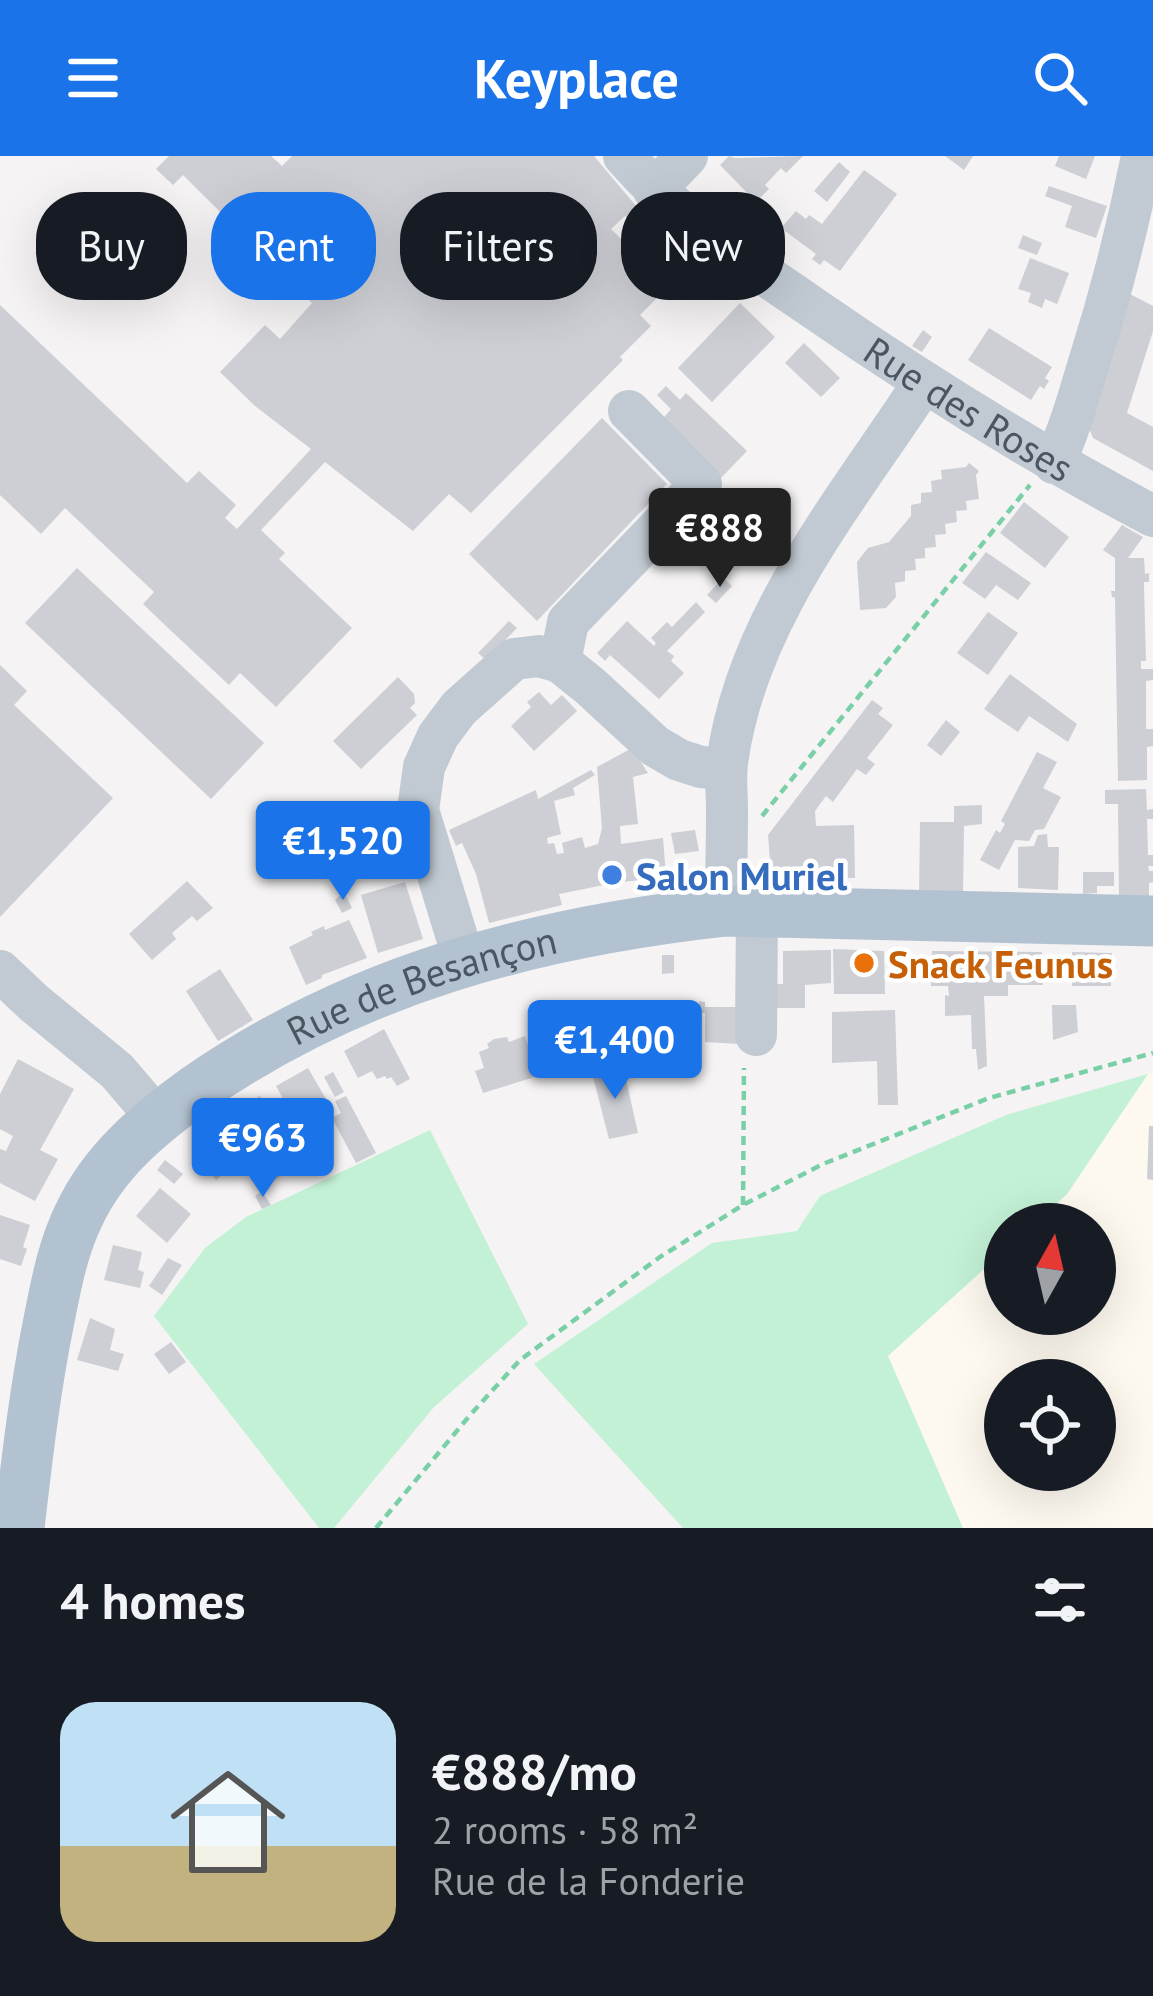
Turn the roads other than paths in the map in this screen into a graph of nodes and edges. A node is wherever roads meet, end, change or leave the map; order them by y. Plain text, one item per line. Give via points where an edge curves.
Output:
1 (624, 156) edge
2 (687, 156) edge
3 (1142, 156) edge
4 (654, 190) junction
5 (924, 382) junction
6 (629, 411) dead end
7 (1054, 463) junction
8 (1153, 517) edge
9 (560, 662) junction
10 (726, 769) junction
11 (741, 912) junction
12 (1153, 921) edge
13 (464, 960) junction
14 (0, 970) edge
15 (756, 1034) road end
16 (157, 1118) junction
17 (20, 1528) edge

1 - 4 street, Rue des Roses
2 - 4 street
3 - 7 street via 1127,233
4 - 5 street, Rue des Roses
5 - 7 street, Rue des Roses
5 - 10 street via 776,612 742,698
6 - 9 street via 701,484 568,622
7 - 8 street, Rue des Roses
9 - 10 street via 655,746
9 - 13 street via 514,659 459,708 424,766 418,810
10 - 11 street
11 - 12 main road, Rue de Besançon
11 - 13 main road, Rue de Besançon
11 - 15 street
13 - 16 main road, Rue de Besançon via 316,1018
14 - 16 street via 117,1071
16 - 17 main road, Rue de Besançon via 103,1174 70,1236 39,1369

